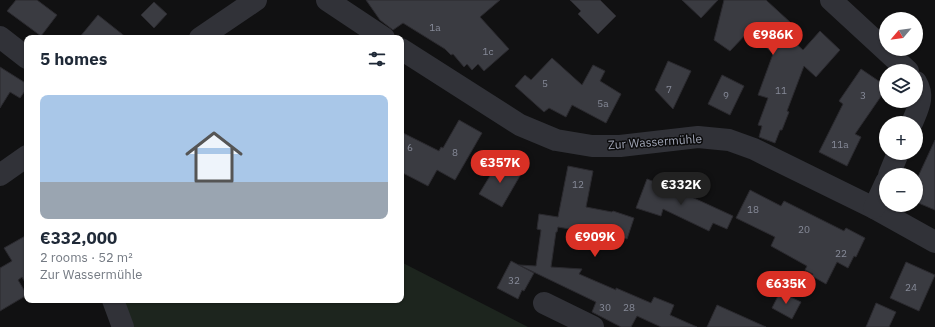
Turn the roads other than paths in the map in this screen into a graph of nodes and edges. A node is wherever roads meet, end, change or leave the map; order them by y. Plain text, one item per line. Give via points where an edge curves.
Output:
1 (256, 0) edge
2 (327, 0) edge
3 (831, 0) edge
4 (204, 35) edge
5 (380, 35) edge
6 (0, 37) edge
7 (404, 51) edge
8 (24, 56) edge
9 (900, 64) edge
10 (24, 158) edge
11 (0, 175) edge
12 (879, 197) edge
13 (874, 208) junction
14 (935, 242) edge
15 (114, 303) edge
16 (544, 304) dead end
17 (123, 327) edge
18 (593, 327) edge

1 - 4 street
2 - 5 street
3 - 9 street
6 - 8 street
7 - 13 street, Zur Wassermühle via 520,125 556,140 592,146 613,146 698,137 729,140 754,149
10 - 11 street
12 - 13 street
13 - 14 street, Zur Wassermühle
15 - 17 street
16 - 18 street

